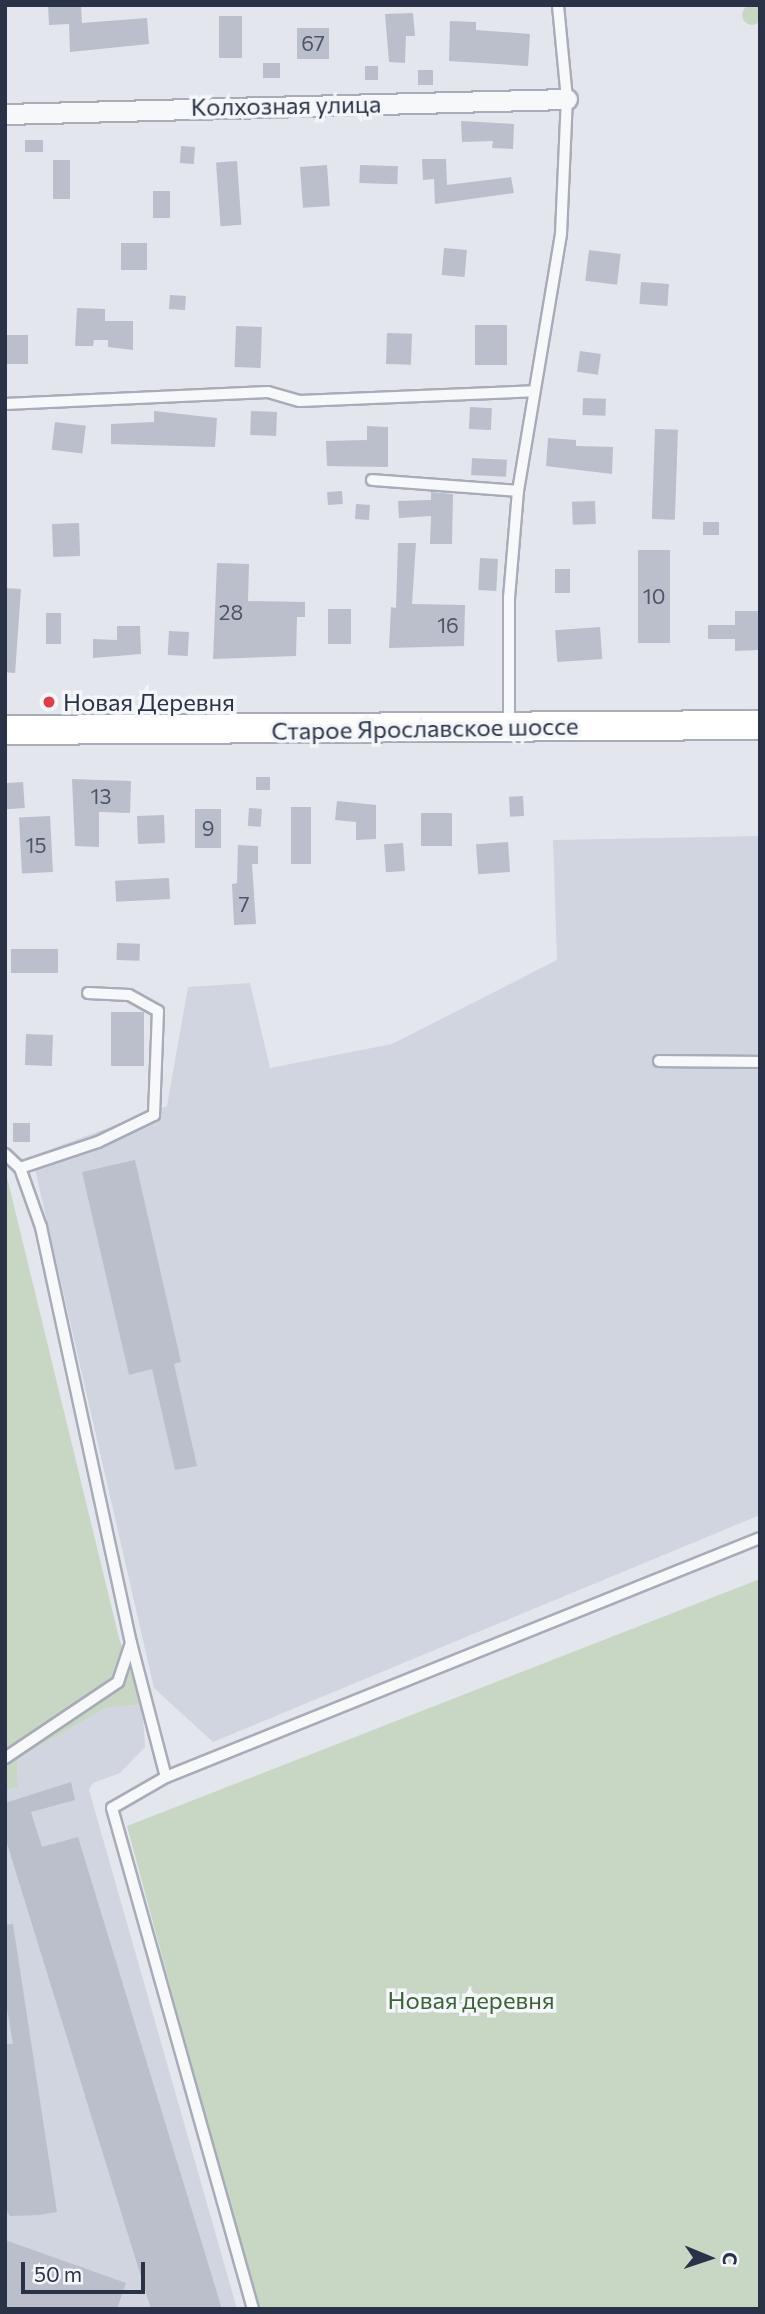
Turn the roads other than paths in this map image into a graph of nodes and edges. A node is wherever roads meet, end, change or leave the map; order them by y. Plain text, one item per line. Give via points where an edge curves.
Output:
1 (558, 5) edge
2 (567, 99) junction
3 (5, 114) edge
4 (534, 391) junction
5 (5, 404) edge
6 (373, 480) dead end
7 (518, 491) junction
8 (760, 725) edge
9 (509, 727) junction
10 (5, 730) edge
11 (88, 993) dead end
12 (659, 1061) dead end
13 (760, 1062) edge
14 (5, 1154) edge
15 (20, 1168) junction
16 (760, 1538) edge
17 (131, 1643) junction
18 (5, 1758) edge
19 (166, 1777) junction
20 (253, 2309) edge

1 - 2 lane
2 - 3 street, Колхозная улица
2 - 4 lane via 561,234
4 - 5 lane via 300,401 268,392
4 - 7 lane
6 - 7 lane
7 - 9 lane via 509,598
8 - 9 main road, Старое Ярославское шоссе
9 - 10 main road, Старое Ярославское шоссе
11 - 15 lane via 129,995 158,1011 154,1115 98,1142
12 - 13 lane
14 - 15 lane
15 - 17 lane via 41,1227
16 - 19 lane
17 - 18 lane via 118,1682
17 - 19 lane
19 - 20 lane via 112,1808

